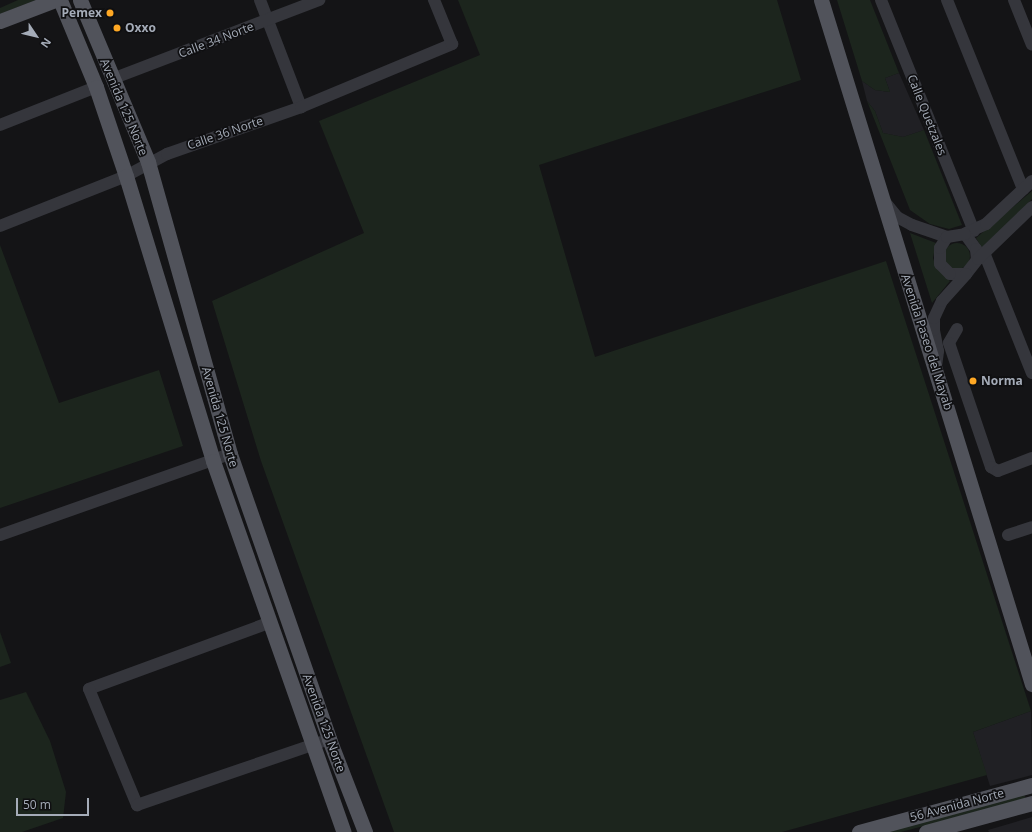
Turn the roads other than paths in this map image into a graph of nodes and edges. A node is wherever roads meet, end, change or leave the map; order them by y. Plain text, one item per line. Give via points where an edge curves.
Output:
1 (55, 0) edge
2 (60, 0) edge
3 (80, 0) edge
4 (260, 0) edge
5 (319, 0) edge
6 (434, 0) edge
7 (821, 0) edge
8 (882, 0) edge
9 (947, 0) edge
10 (1014, 0) edge
11 (268, 20) junction
12 (0, 22) edge
13 (1032, 44) edge
14 (112, 79) junction
15 (96, 87) junction
16 (301, 106) junction
17 (0, 125) edge
18 (148, 162) junction
19 (126, 176) junction
20 (1028, 185) edge
21 (880, 196) junction
22 (1032, 208) edge
23 (0, 226) edge
24 (969, 232) junction
25 (947, 238) junction
26 (981, 257) junction
27 (966, 274) junction
28 (957, 329) dead end
29 (936, 366) junction
30 (1032, 373) edge
31 (230, 454) junction
32 (1032, 458) edge
33 (213, 461) junction
34 (1032, 527) edge
35 (0, 535) edge
36 (1008, 535) dead end
37 (271, 622) junction
38 (1032, 684) edge
39 (329, 739) junction
40 (313, 746) junction
41 (1032, 784) edge
42 (1032, 803) edge
43 (344, 832) edge
44 (365, 832) edge
45 (859, 832) edge
46 (926, 832) edge

1 - 12 main road
2 - 15 main road, Avenida 125 Norte
3 - 14 main road, Avenida 125 Norte
4 - 11 street
5 - 11 street, Calle 34 Norte
6 - 16 street, Calle 36 Norte via 452,44
7 - 21 main road, Avenida Paseo del Mayab
8 - 24 street, Calle Quetzales
9 - 20 street
10 - 13 street
11 - 14 street, Calle 34 Norte
11 - 16 street
14 - 18 main road, Avenida 125 Norte
15 - 17 street
15 - 19 main road, Avenida 125 Norte
16 - 18 street, Calle 36 Norte
18 - 19 street, Calle 36 Norte
18 - 31 main road, Avenida 125 Norte
19 - 23 street, Calle 36 Norte
19 - 33 main road, Avenida 125 Norte
20 - 24 street via 986,224
21 - 25 street via 898,217 912,226
21 - 29 main road, Avenida Paseo del Mayab
22 - 26 street
24 - 25 street
24 - 26 street
25 - 27 street via 938,252 940,264 950,274
26 - 27 street
26 - 30 street
27 - 29 street via 942,301 934,318 938,351
28 - 32 street via 949,343 991,467 998,471
29 - 38 main road, Avenida Paseo del Mayab
31 - 33 street
31 - 39 main road, Avenida 125 Norte
33 - 35 street
33 - 37 main road, Avenida 125 Norte
34 - 36 street
37 - 40 main road, Avenida 125 Norte
37 - 40 street via 89,689 137,805
39 - 40 street
39 - 44 main road, Avenida 125 Norte
40 - 43 main road, Avenida 125 Norte
41 - 45 main road, 56 Avenida Norte
42 - 46 main road, 56 Avenida Norte

